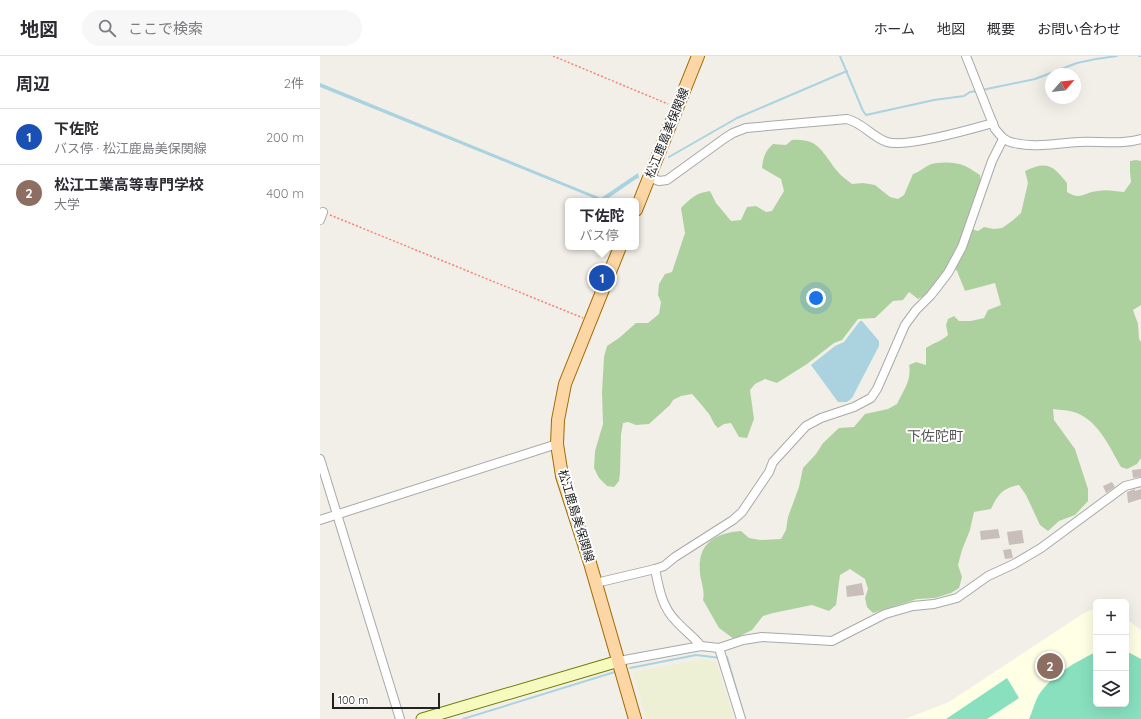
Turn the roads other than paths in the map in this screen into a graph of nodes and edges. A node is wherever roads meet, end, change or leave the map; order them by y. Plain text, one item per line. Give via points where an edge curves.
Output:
1 (698, 56) edge
2 (966, 56) edge
3 (993, 124) junction
4 (1003, 139) junction
5 (1141, 139) edge
6 (649, 177) junction
7 (639, 202) edge
8 (619, 250) edge
9 (557, 444) junction
10 (320, 459) edge
11 (1141, 482) edge
12 (337, 514) junction
13 (320, 520) edge
14 (656, 569) junction
15 (596, 584) junction
16 (700, 646) junction
17 (719, 648) junction
18 (619, 661) junction
19 (400, 719) edge
20 (422, 719) edge
21 (635, 719) edge
22 (741, 719) edge

1 - 6 main road, 松江鹿島美保関線
2 - 3 street
3 - 4 street
3 - 6 street via 932,138 896,143 887,142 847,118 746,128 725,138 667,180 659,181
4 - 5 street via 1035,145 1131,142
4 - 14 street via 992,161 962,247 948,273 905,325 871,398 806,426 773,462 742,512
6 - 7 main road, 松江鹿島美保関線
8 - 9 main road, 松江鹿島美保関線 via 564,384
9 - 12 street
9 - 15 main road, 松江鹿島美保関線 via 562,476
10 - 12 street
11 - 17 street via 1124,486 1041,548 988,576 957,598 885,614 832,641 762,638 742,640
12 - 13 street
12 - 19 street
14 - 15 street
14 - 16 street via 658,587 666,609
15 - 18 main road, 松江鹿島美保関線
16 - 17 street
16 - 18 street
17 - 22 street
18 - 20 street
18 - 21 main road, 松江鹿島美保関線

